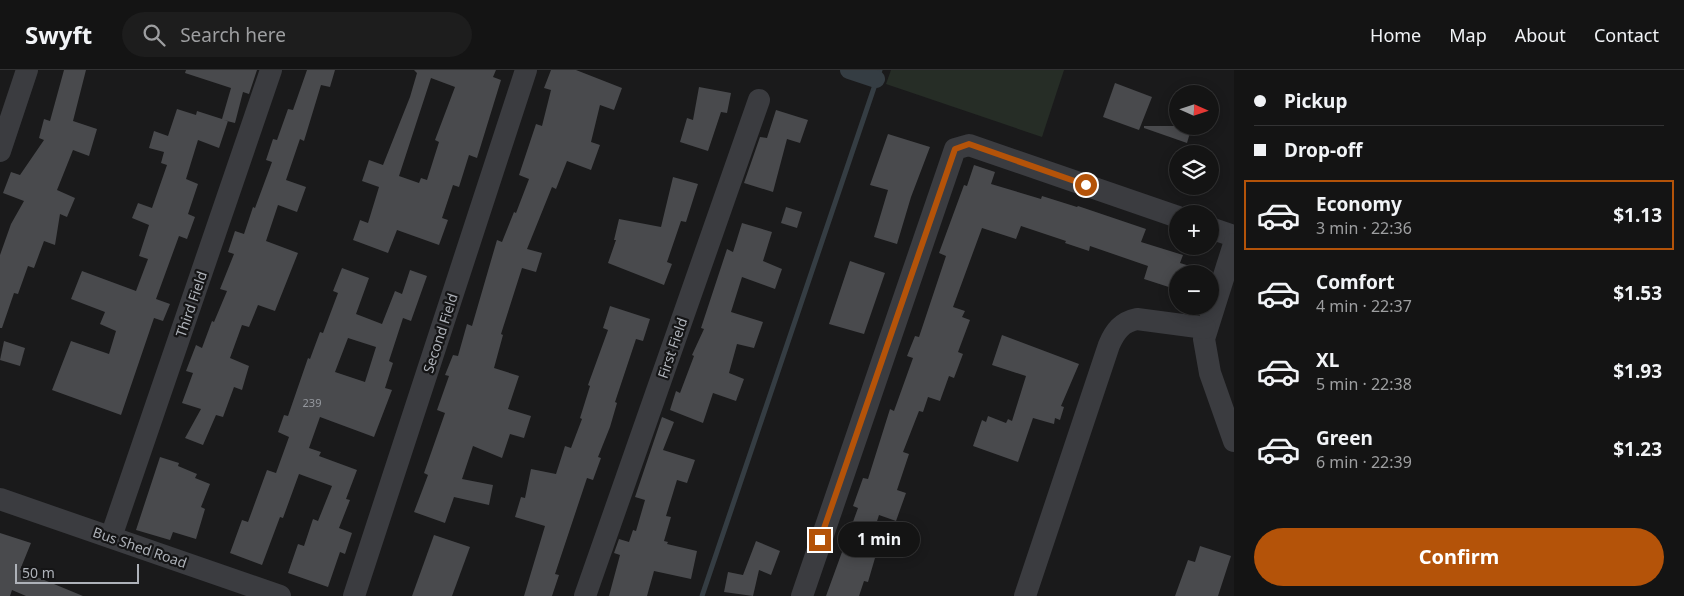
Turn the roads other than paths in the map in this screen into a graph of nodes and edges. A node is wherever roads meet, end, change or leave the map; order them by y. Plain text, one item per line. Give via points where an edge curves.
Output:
1 (27, 70) edge
2 (271, 70) edge
3 (526, 70) edge
4 (759, 100) dead end
5 (0, 151) edge
6 (1169, 214) edge
7 (1219, 231) edge
8 (1234, 236) edge
9 (1234, 244) edge
10 (1205, 328) junction
11 (1234, 441) edge
12 (0, 498) edge
13 (111, 537) junction
14 (280, 596) edge
15 (354, 596) edge
16 (585, 596) edge
17 (802, 596) edge
18 (1025, 596) edge

1 - 5 street
2 - 13 street, Third Field
3 - 15 street, Second Field
4 - 16 street, First Field
6 - 17 street via 969,144 955,149
7 - 8 street
9 - 10 street
10 - 11 street via 1207,361
10 - 18 street via 1137,319 1127,321 1116,331
12 - 13 street, Bus Shed Road
13 - 14 street, Bus Shed Road

